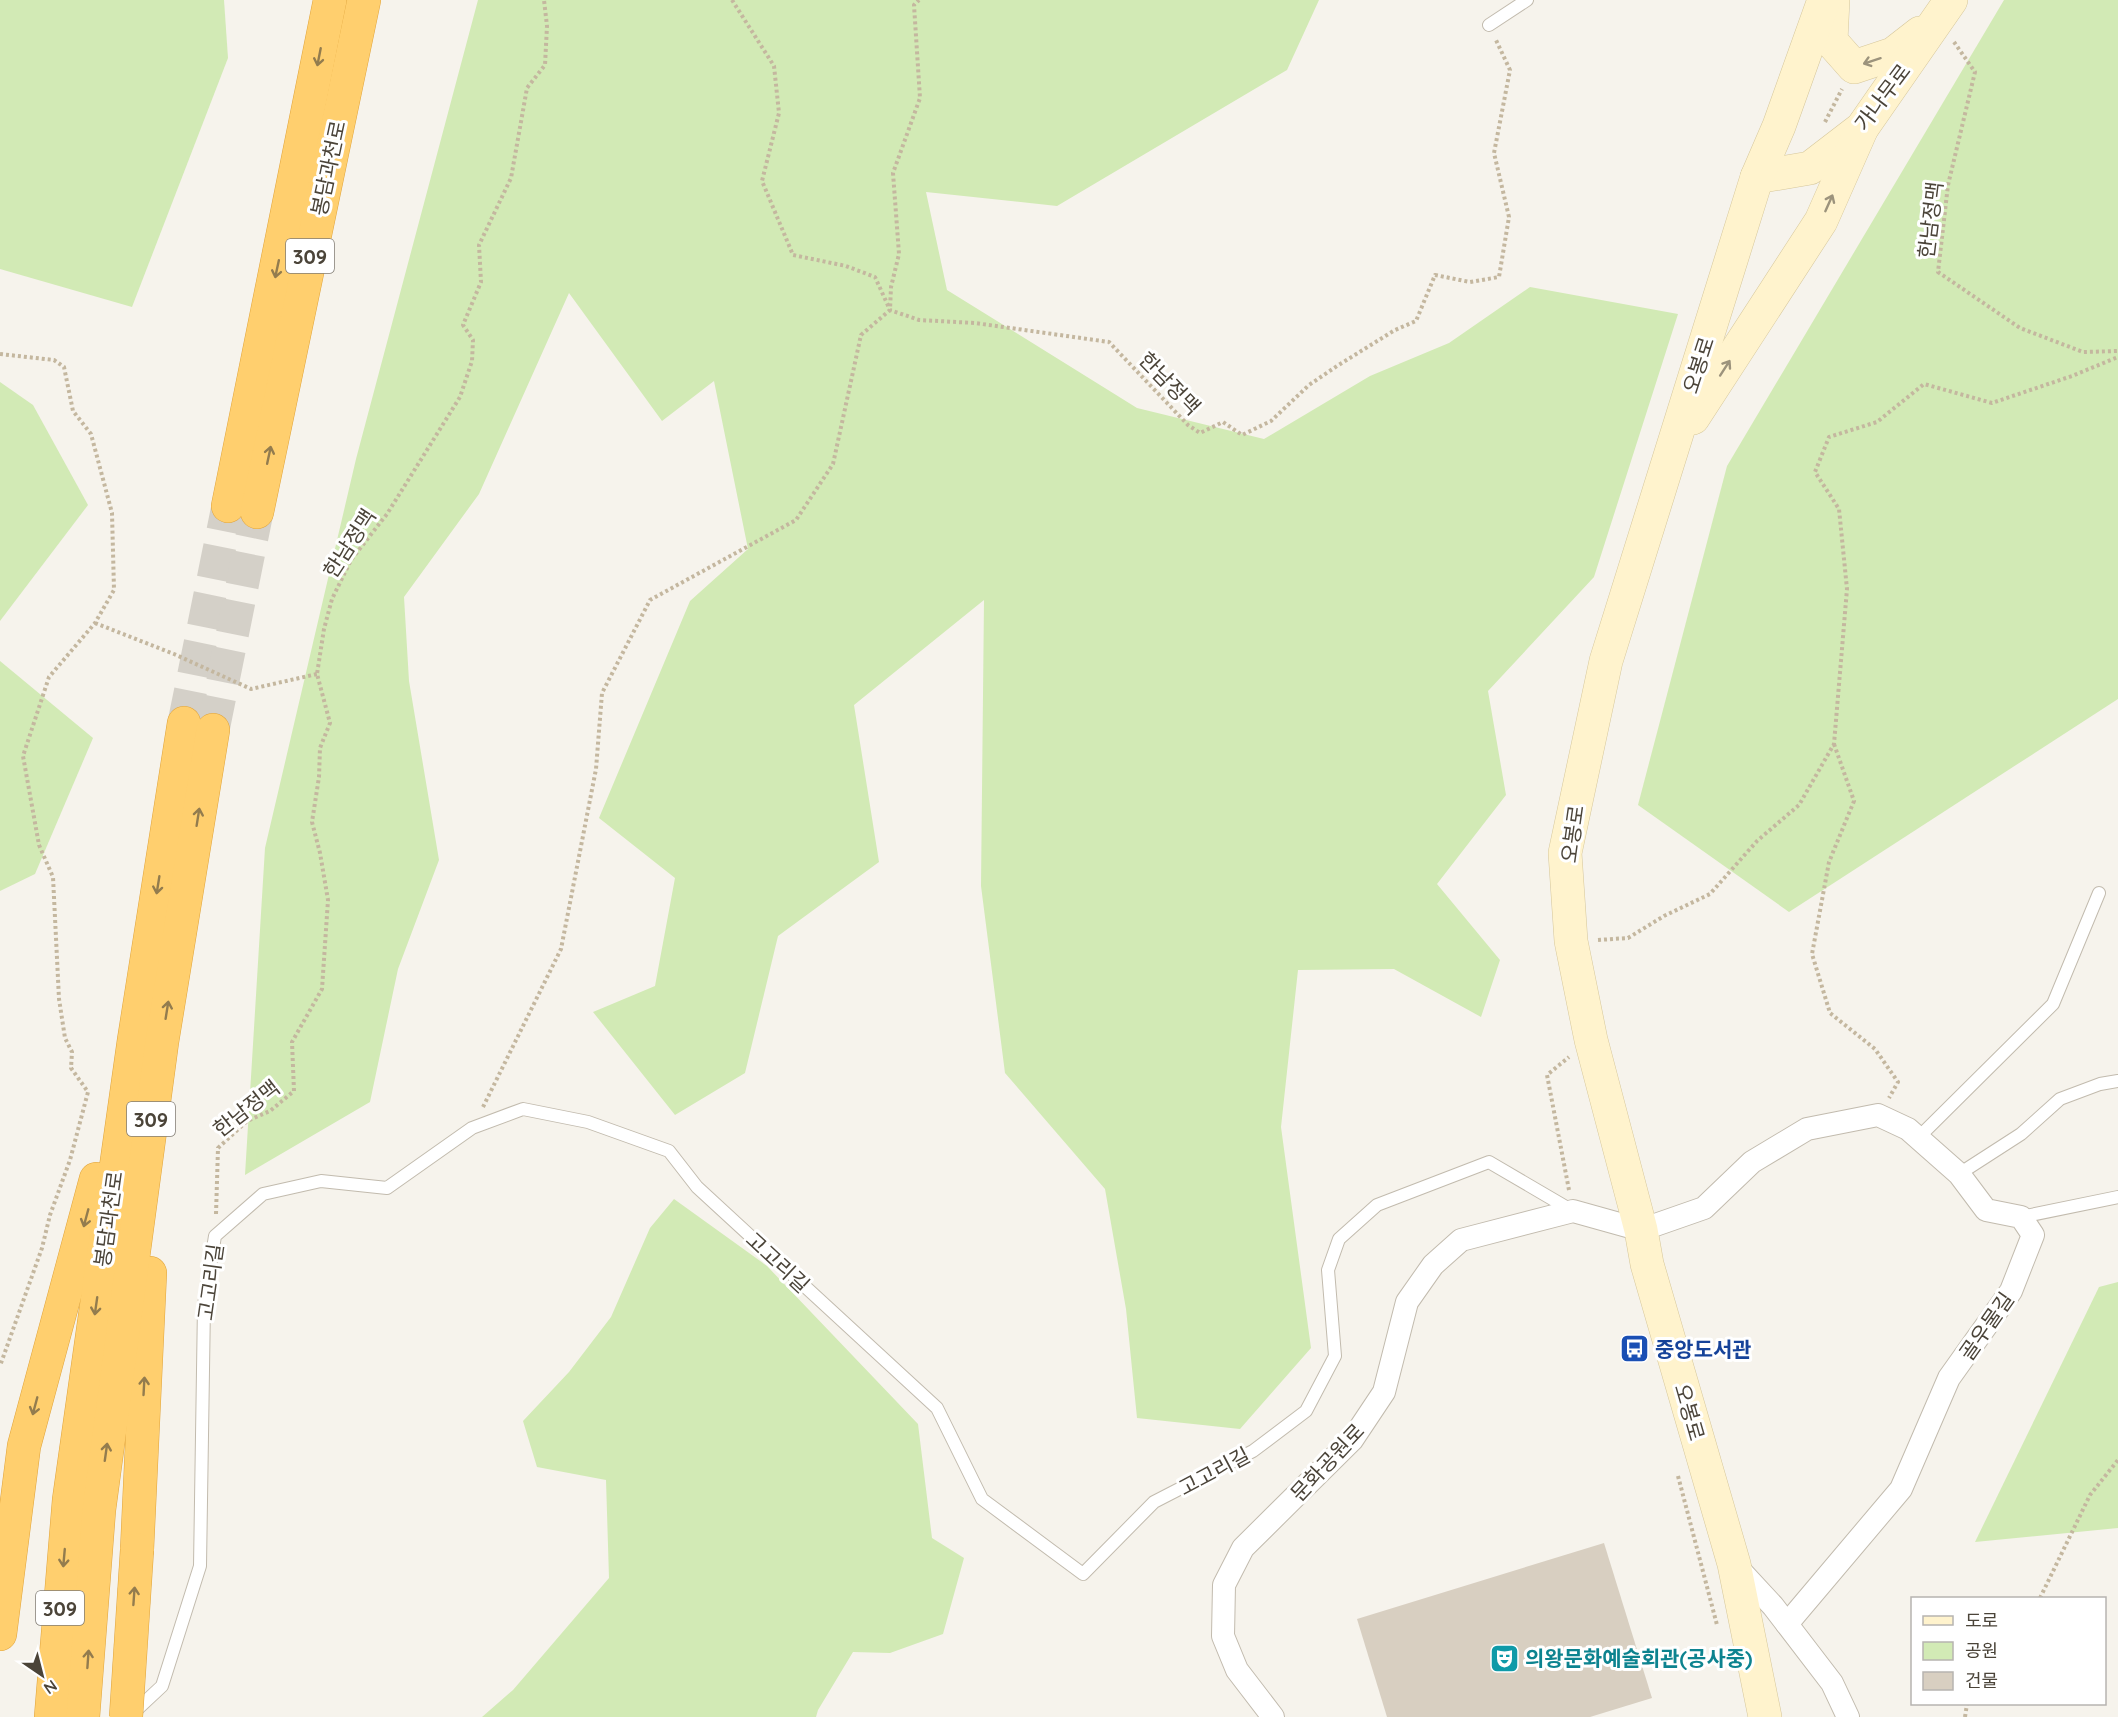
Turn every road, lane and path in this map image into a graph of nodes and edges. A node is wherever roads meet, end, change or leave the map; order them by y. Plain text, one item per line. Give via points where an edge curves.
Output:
1 (330, 0) edge
2 (364, 0) edge
3 (379, 0) edge
4 (544, 0) edge
5 (732, 0) edge
6 (919, 0) edge
7 (1527, 0) edge
8 (1824, 0) edge
9 (1833, 0) edge
10 (1945, 10) edge
11 (1489, 25) joint
12 (338, 119) junction
13 (1862, 128) junction
14 (1757, 177) junction
15 (890, 310) junction
16 (2118, 351) edge
17 (0, 354) edge
18 (2118, 357) edge
19 (1670, 452) junction
20 (95, 623) junction
21 (317, 674) junction
22 (198, 726) tunnel mouth
23 (1834, 744) junction
24 (2099, 893) dead end
25 (1571, 941) junction
26 (1591, 1040) junction
27 (148, 1041) junction
28 (2118, 1081) edge
29 (1878, 1115) junction
30 (472, 1128) junction
31 (1918, 1138) junction
32 (1959, 1174) junction
33 (2118, 1197) edge
34 (1573, 1211) junction
35 (2021, 1216) junction
36 (1641, 1230) junction
37 (215, 1236) junction
38 (0, 1366) edge
39 (2118, 1460) edge
40 (1677, 1471) dead end
41 (84, 1505) junction
42 (1734, 1564) junction
43 (2041, 1597) edge
44 (1787, 1623) junction
45 (1718, 1628) dead end
46 (0, 1634) edge
47 (126, 1716) edge
48 (51, 1717) edge
49 (83, 1717) edge
50 (1273, 1717) edge
51 (1765, 1717) edge
52 (1848, 1717) edge

1 -> 12 highway, 봉담과천로 / 309 via 242,509
2 - 12 highway, 봉담과천로 / 309
3 - 12 highway
4 - 21 path, 한남정맥 via 546,65 527,88 511,178 479,245 481,282 463,325 473,340 472,362 460,397 387,514 351,560 332,599
5 - 15 path via 774,66 779,113 762,181 793,255 846,266 874,277
6 - 15 path via 915,5 920,98 892,173 899,254
7 - 11 lane
8 - 14 street, 오봉로
10 -> 9 street via 1893,54 1854,67 1831,41
10 - 13 street, 가나무로
10 - 16 path, 한남정맥 via 1975,72 1948,184 1938,272 2020,328 2083,352
11 - 15 path, 한남정맥 via 1510,70 1494,153 1509,217 1499,277 1470,282 1435,275 1416,321 1395,330 1309,385 1271,421 1256,429 1242,435 1222,422 1200,433 1109,342 975,323 919,320
13 - 14 street, 가나무로 via 1810,168
19 -> 13 street via 1821,221
14 - 19 street, 오봉로
15 - 30 path via 861,335 834,464 796,520 650,600 602,693 596,769 561,949
17 - 20 path via 54,360 64,367 73,411 91,434 112,513 114,590
18 - 23 path via 1992,403 1924,384 1877,422 1829,437 1815,472 1839,509 1847,590
19 - 25 street, 오봉로 via 1606,661 1565,853
20 - 21 path via 251,689
20 - 38 path via 49,677 23,756 39,844 53,877 59,999 65,1038 72,1052 71,1068 88,1092 42,1248
21 - 37 path, 한남정맥 via 330,723 320,748 320,777 312,822 328,900 322,989 292,1042 294,1091 270,1111 247,1121 218,1148
22 - 27 highway, 봉담과천로 / 309
23 - 25 path via 1799,806 1757,841 1710,894 1628,938
23 - 29 path via 1854,801 1829,862 1812,954 1830,1013 1875,1049 1898,1082
24 - 31 lane via 2053,1004
25 - 26 street, 오봉로
26 - 34 path via 1547,1075
26 - 36 street, 오봉로
27 - 41 highway, 봉담과천로 / 309
27 -> 46 highway via 24,1446
47 -> 27 highway, bridge via 137,1550
28 - 32 lane via 2060,1099 2021,1134
29 - 31 street
29 - 36 street via 1807,1129 1752,1162 1704,1208
30 - 34 lane, 고고리길 via 524,1109 588,1122 669,1151 697,1187 937,1408 982,1499 1083,1574 1154,1502 1253,1451 1306,1411 1335,1356 1328,1270 1339,1239 1377,1204 1489,1162
30 - 37 lane, 고고리길 via 387,1188 321,1181 263,1194
31 - 32 street
32 - 35 street via 1986,1210
33 - 35 lane
34 - 36 street
34 - 50 street, 문화공원로 via 1461,1240 1433,1265 1407,1302 1384,1392 1359,1430 1243,1548 1224,1586 1223,1636 1237,1670
35 - 44 street, 골우물길 via 2033,1235 2012,1291 1949,1378 1901,1489
36 - 42 street, 오봉로 via 1647,1264
37 - 47 lane, 고고리길 via 204,1305 200,1566 162,1686
39 - 43 path via 2090,1495
40 - 45 path
41 -> 48 highway, 봉담과천로 / 309
49 -> 41 highway, 봉담과천로 / 309
42 - 44 street
42 - 51 street, 오봉로
44 - 52 street via 1832,1683

